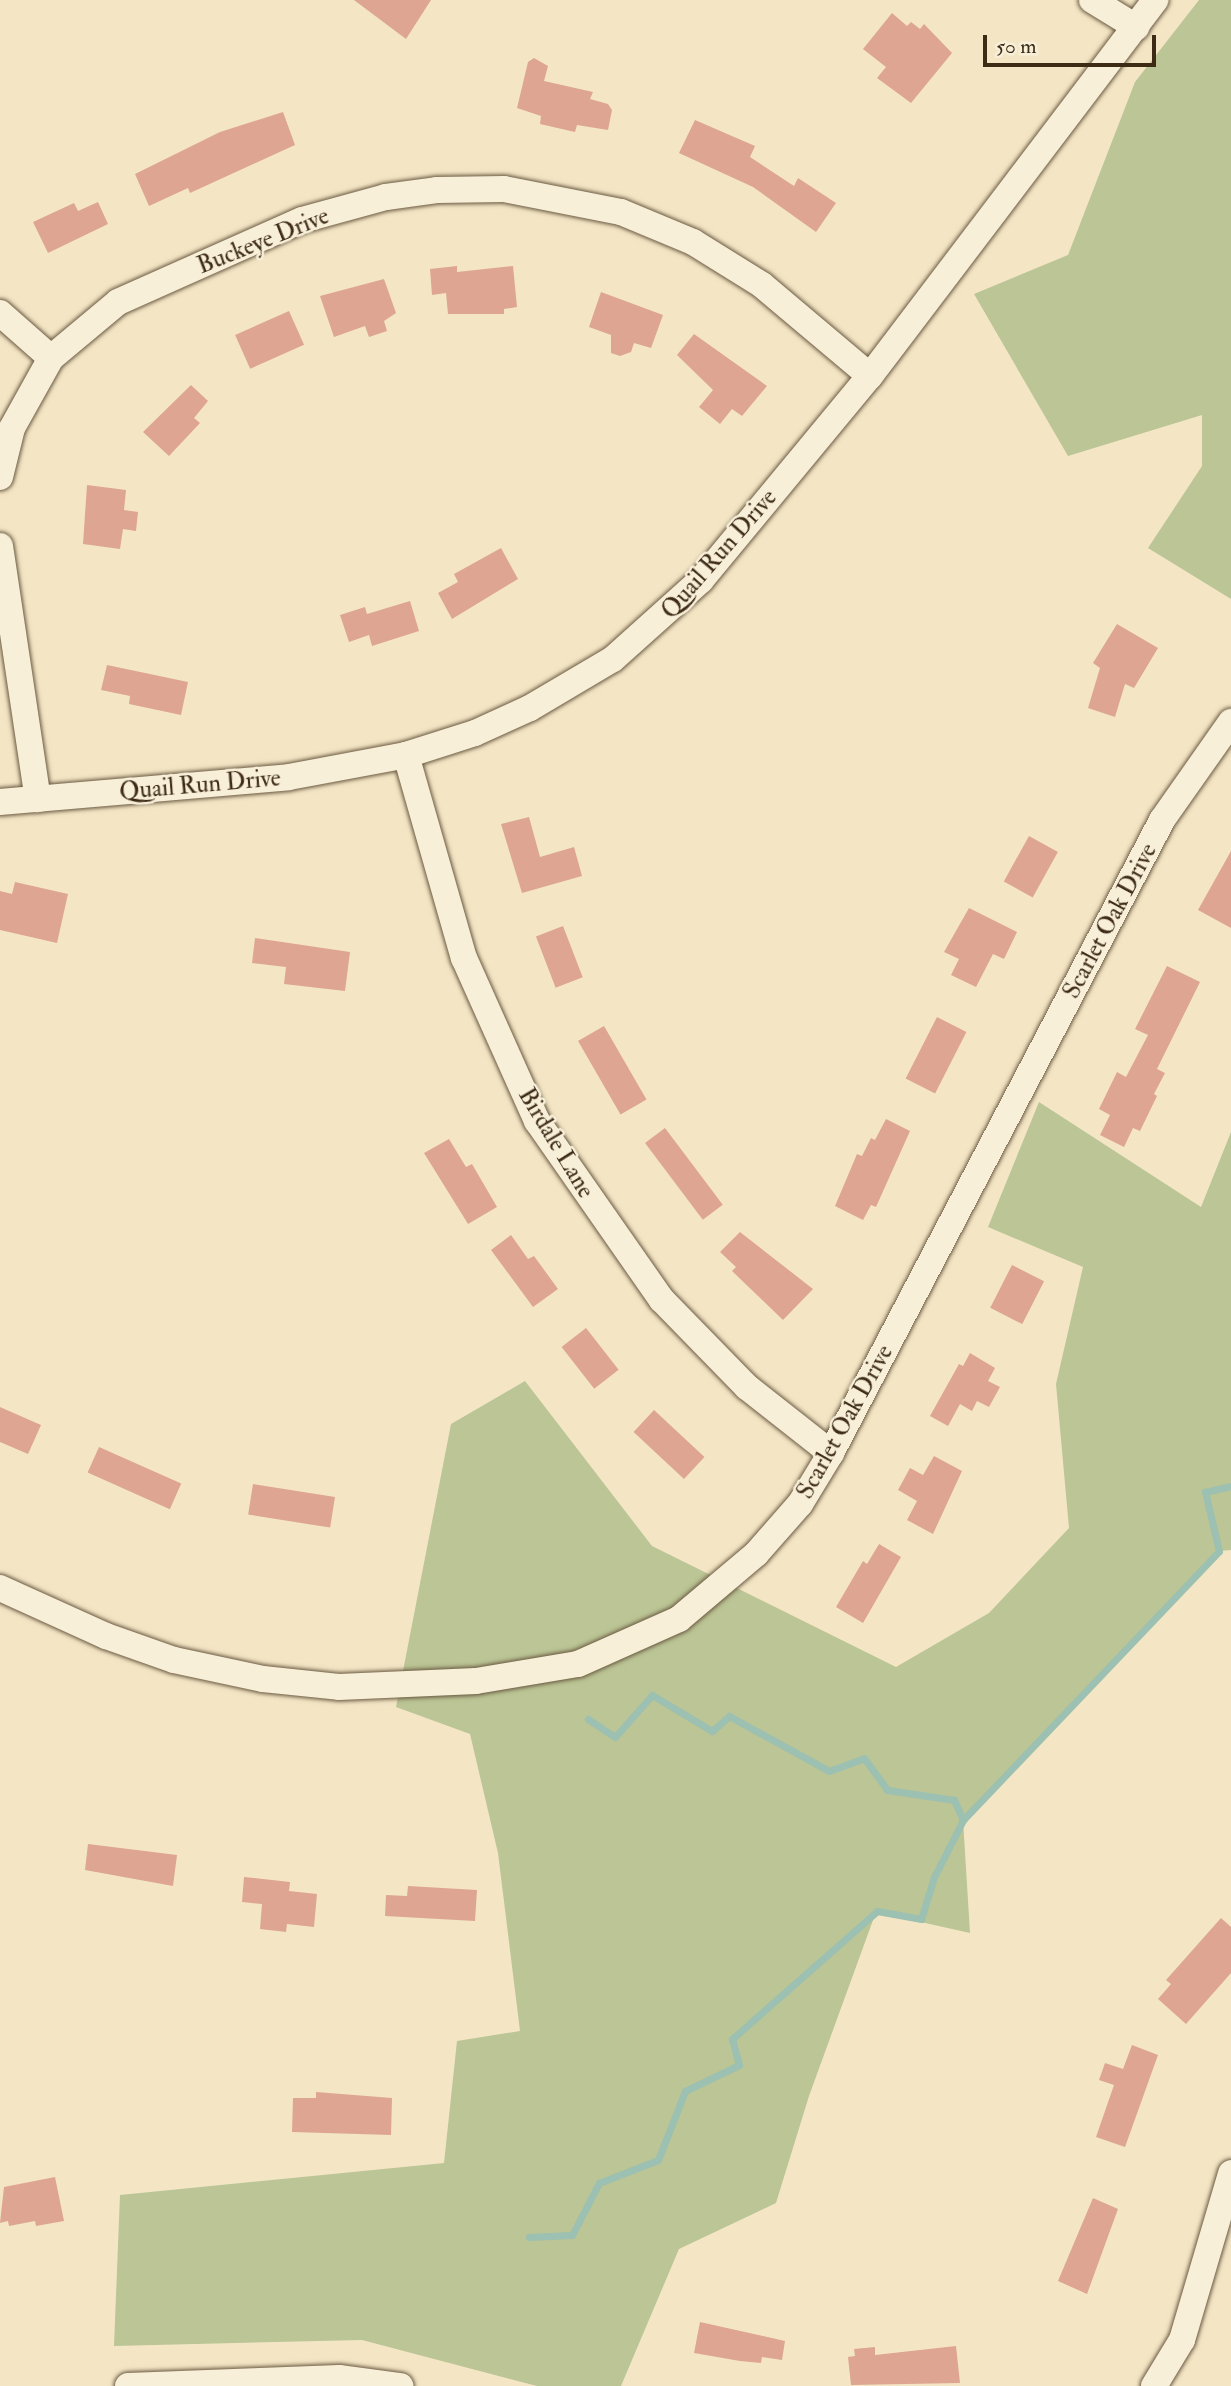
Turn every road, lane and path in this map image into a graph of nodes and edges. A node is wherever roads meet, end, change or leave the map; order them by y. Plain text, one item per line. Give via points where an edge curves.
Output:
1 (1092, 0) edge
2 (1155, 0) edge
3 (1136, 27) junction
4 (0, 313) edge
5 (51, 358) junction
6 (870, 376) junction
7 (0, 477) edge
8 (0, 547) edge
9 (1231, 723) edge
10 (406, 755) junction
11 (38, 799) junction
12 (0, 802) edge
13 (831, 1453) junction
14 (0, 1588) edge
15 (1231, 2173) edge
16 (128, 2386) edge
17 (400, 2386) edge
18 (1154, 2386) edge

1 - 3 street
2 - 3 street, Quail Run Drive
3 - 6 street, Quail Run Drive
4 - 5 street
5 - 6 street, Buckeye Drive via 117,302 302,220 386,197 437,190 504,189 621,212 693,242 762,285
5 - 7 street, Buckeye Drive via 12,428
6 - 10 street, Quail Run Drive via 702,580 658,623 613,659 530,709
8 - 11 street
9 - 13 street, Scarlet Oak Drive via 1162,820
10 - 11 street, Quail Run Drive via 289,777
10 - 13 street, Birdale Lane via 464,958 537,1121 662,1300 747,1387
11 - 12 street, Quail Run Drive
13 - 14 street, Scarlet Oak Drive via 800,1504 756,1554 679,1619 578,1664 476,1681 339,1687 263,1679 141,1648
15 - 18 street via 1182,2340
16 - 17 street via 339,2378

